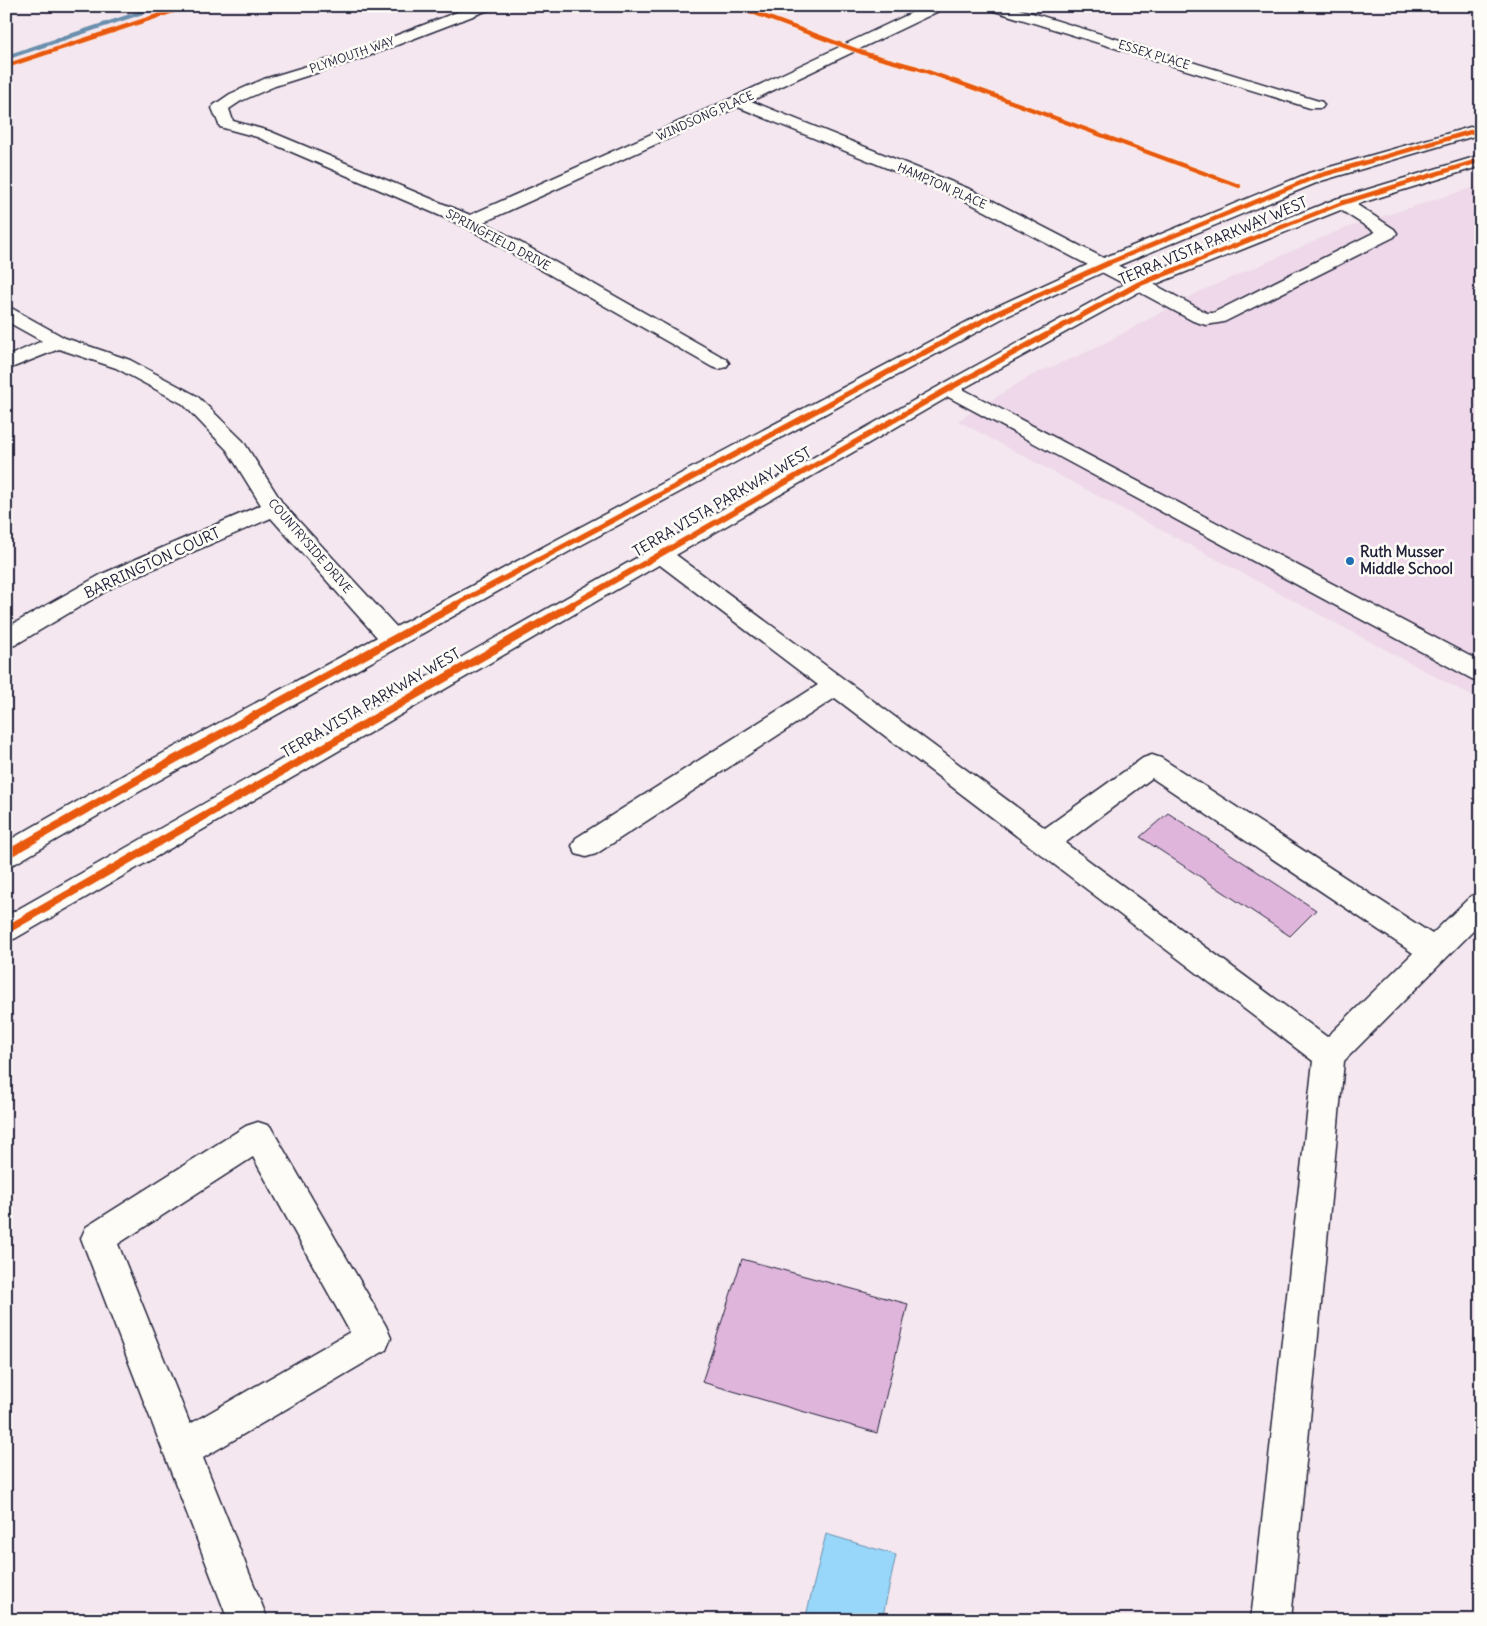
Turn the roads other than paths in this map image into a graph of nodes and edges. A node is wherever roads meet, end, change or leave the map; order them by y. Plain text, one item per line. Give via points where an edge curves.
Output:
1 (486, 6) edge
2 (938, 6) edge
3 (993, 6) edge
4 (1475, 6) edge
5 (1481, 7) edge
6 (738, 101) junction
7 (1316, 104) dead end
8 (220, 108) joint
9 (1481, 129) edge
10 (1481, 160) edge
11 (1342, 203) junction
12 (470, 222) junction
13 (1103, 265) junction
14 (1139, 284) junction
15 (6, 313) edge
16 (58, 342) junction
17 (719, 363) dead end
18 (6, 364) edge
19 (948, 390) junction
20 (274, 508) junction
21 (660, 554) junction
22 (6, 639) edge
23 (393, 640) junction
24 (1481, 673) edge
25 (837, 685) junction
26 (1046, 842) junction
27 (586, 846) dead end
28 (6, 854) edge
29 (1481, 904) edge
30 (6, 930) edge
31 (1434, 951) junction
32 (1329, 1056) junction
33 (182, 1449) junction
34 (248, 1620) edge
35 (1271, 1620) edge

1 - 8 street, PLYMOUTH WAY via 358,55 268,83 237,95
2 - 6 street, WINDSONG PLACE
3 - 7 street, ESSEX PLACE
4 - 5 street
6 - 12 street, WINDSONG PLACE
6 - 13 street, HAMPTON PLACE via 966,194
8 - 12 street, SPRINGFIELD DRIVE via 226,124 263,134
9 - 13 street, TERRA VISTA PARKWAY WEST via 1315,177
10 - 11 street, TERRA VISTA PARKWAY WEST
11 - 14 street, TERRA VISTA PARKWAY WEST
11 - 14 street, HAMPTON PLACE via 1388,234 1217,318 1200,317
12 - 17 street, SPRINGFIELD DRIVE
13 - 14 street, HAMPTON PLACE
13 - 23 street, TERRA VISTA PARKWAY WEST via 996,314 881,374
14 - 19 street, TERRA VISTA PARKWAY WEST
15 - 16 street, COUNTRYSIDE DRIVE
16 - 18 street
16 - 20 street, COUNTRYSIDE DRIVE via 123,364 190,400 235,446
19 - 21 street, TERRA VISTA PARKWAY WEST
19 - 24 street
20 - 22 street, BARRINGTON COURT via 110,579
20 - 23 street, COUNTRYSIDE DRIVE
21 - 25 street
21 - 30 street, TERRA VISTA PARKWAY WEST
23 - 28 street, TERRA VISTA PARKWAY WEST
25 - 26 street
25 - 27 street
26 - 31 street via 1152,765
26 - 32 street
29 - 31 street
31 - 32 street
32 - 35 street
33 - 33 street via 98,1238 258,1136 373,1338
33 - 34 street

